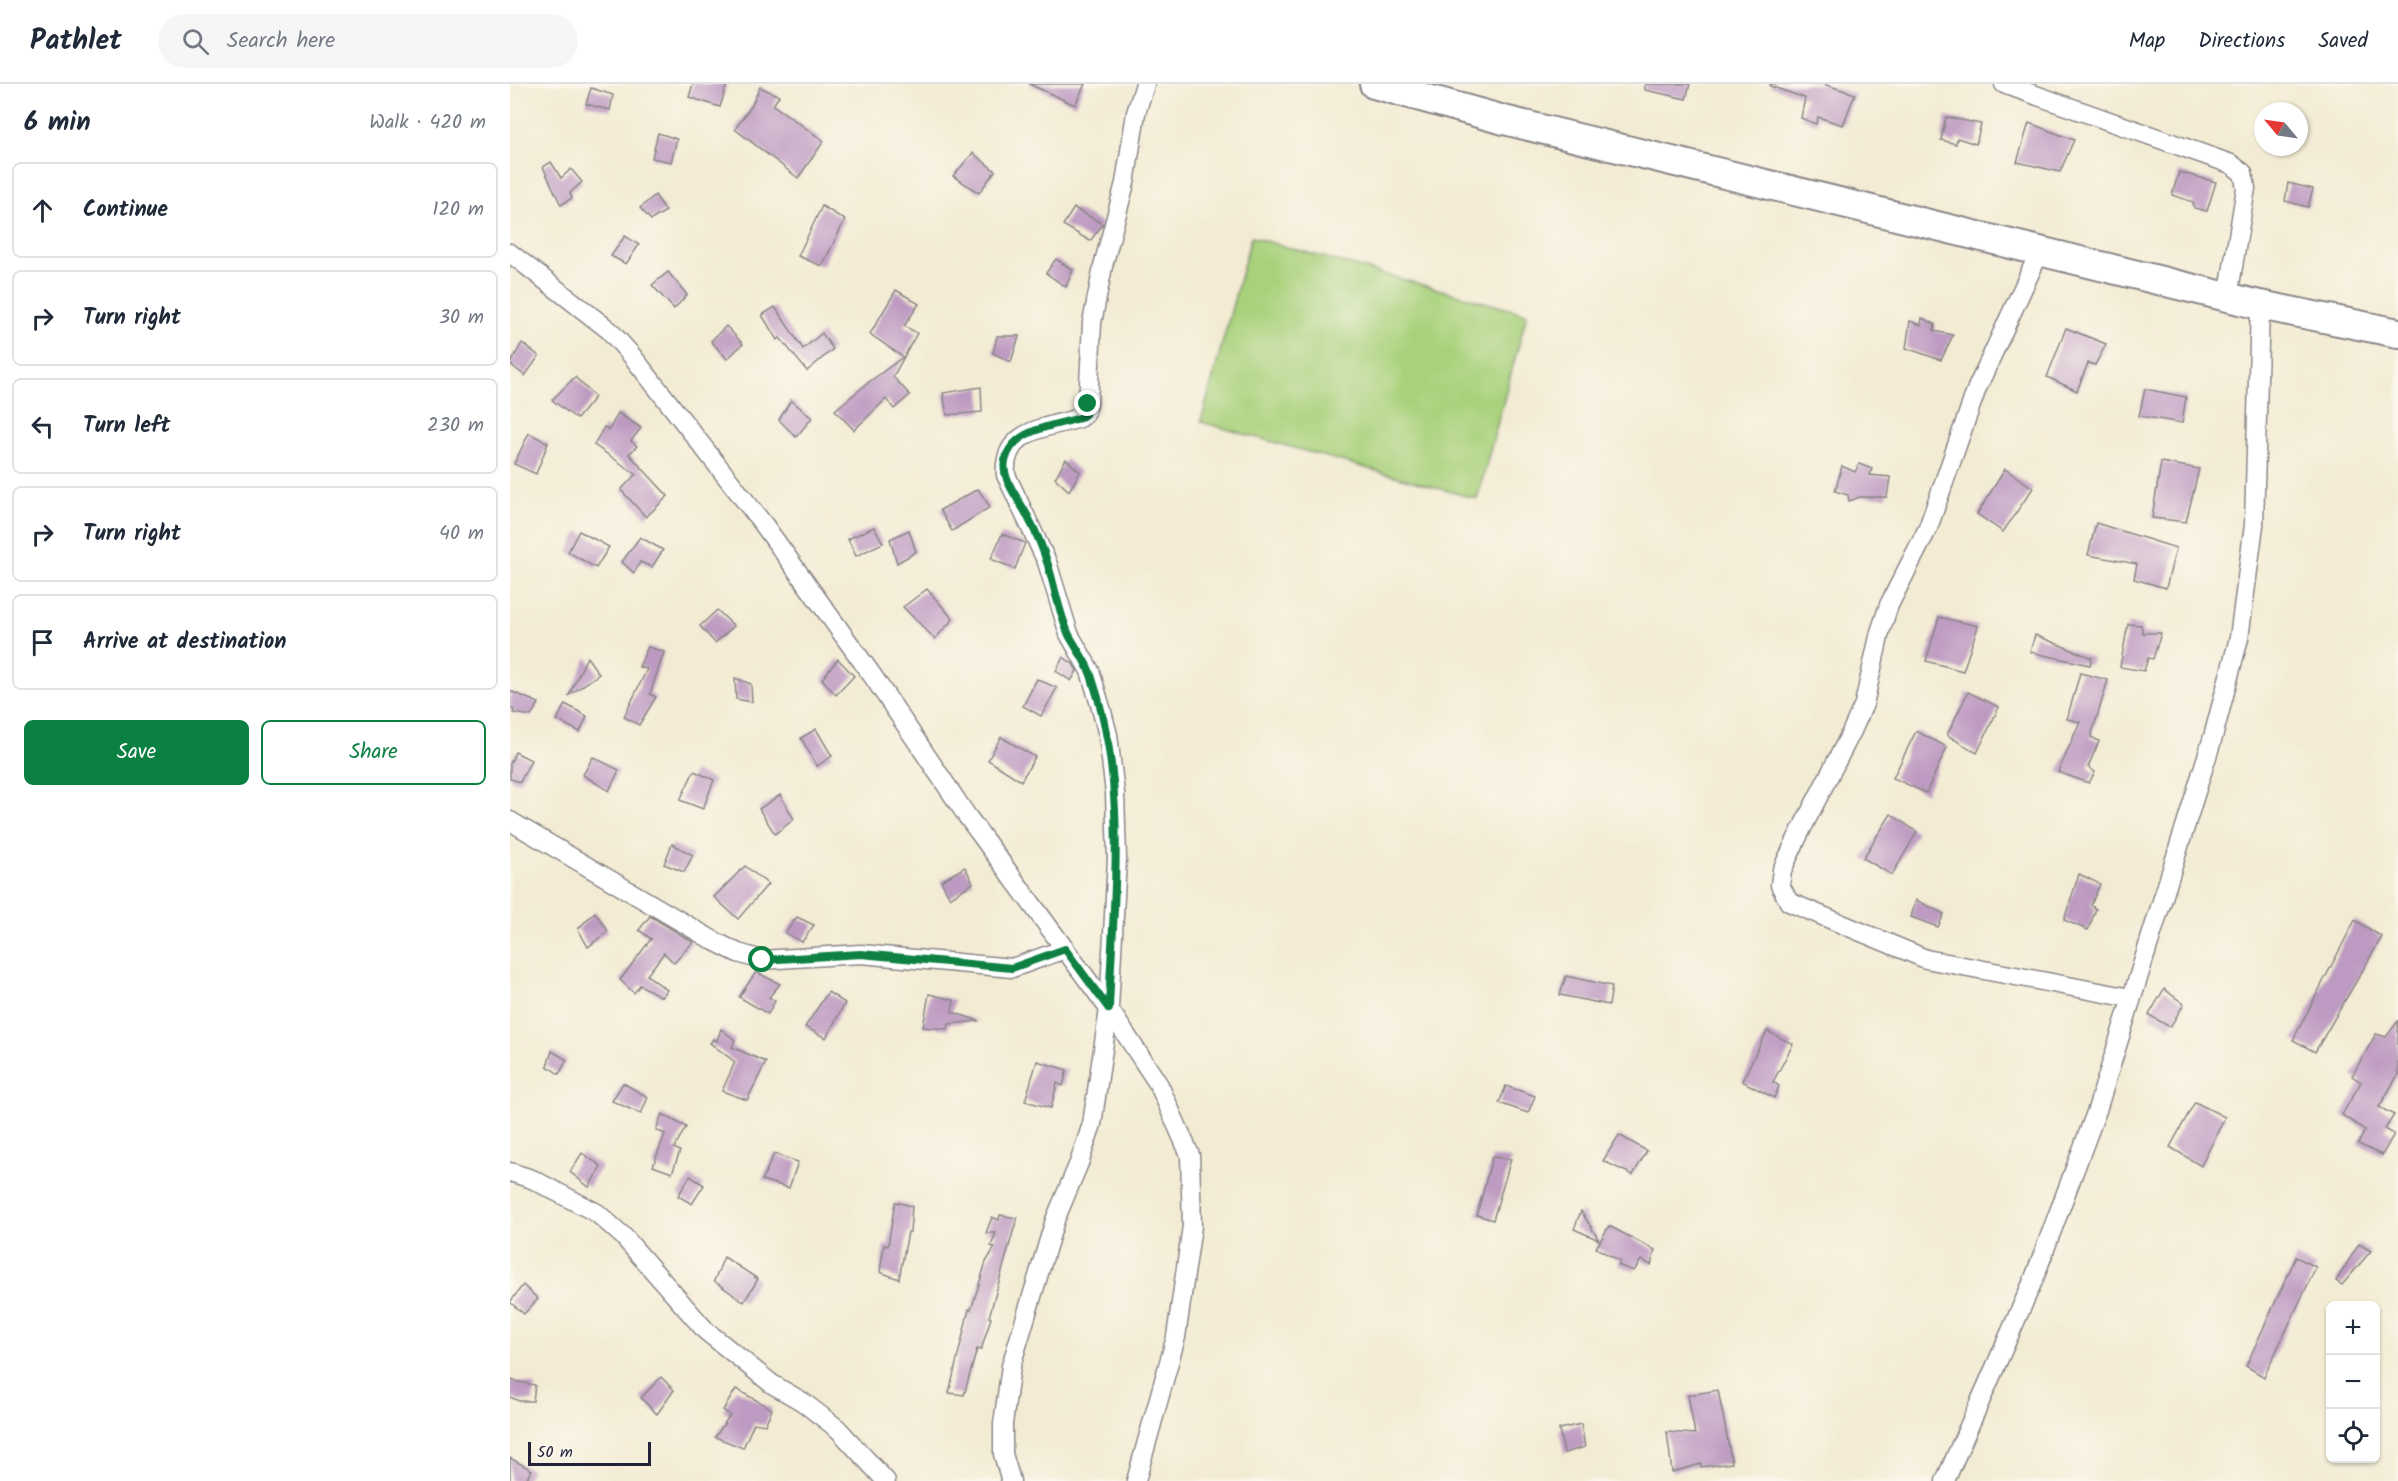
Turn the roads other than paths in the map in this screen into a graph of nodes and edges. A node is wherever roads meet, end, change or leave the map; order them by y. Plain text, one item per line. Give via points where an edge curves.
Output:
1 (1145, 84) edge
2 (1374, 84) edge
3 (2004, 84) edge
4 (2040, 251) junction
5 (510, 253) edge
6 (2228, 297) junction
7 (2260, 305) junction
8 (2398, 333) edge
9 (510, 822) edge
10 (1065, 949) junction
11 (2131, 998) junction
12 (1109, 1009) junction
13 (510, 1172) edge
14 (886, 1481) edge
15 (1011, 1481) edge
16 (1136, 1481) edge
17 (1945, 1481) edge

1 - 12 street via 1092,323 1085,414 1022,436 1012,445 1005,462 1006,475 1047,562 1069,634 1090,672 1108,735 1117,859
2 - 4 main road via 1504,120
3 - 6 street via 2230,164 2243,173 2246,188
4 - 6 main road
4 - 11 street via 1977,388 1928,528 1889,605 1864,704 1782,870 1780,885 1789,902 1926,959
5 - 10 street via 609,330 633,357 764,525
6 - 7 main road
7 - 8 main road
7 - 11 street via 2254,525 2239,638 2213,737
9 - 10 street via 714,941 762,960 861,954 1012,968
10 - 12 street
11 - 17 street via 2097,1110 2033,1281
12 - 15 street via 1092,1124 1055,1220 1011,1366 1003,1454
12 - 16 street via 1159,1085 1190,1155 1192,1226 1176,1337
13 - 14 street via 532,1179 597,1213 623,1236 706,1331 772,1384 838,1429

